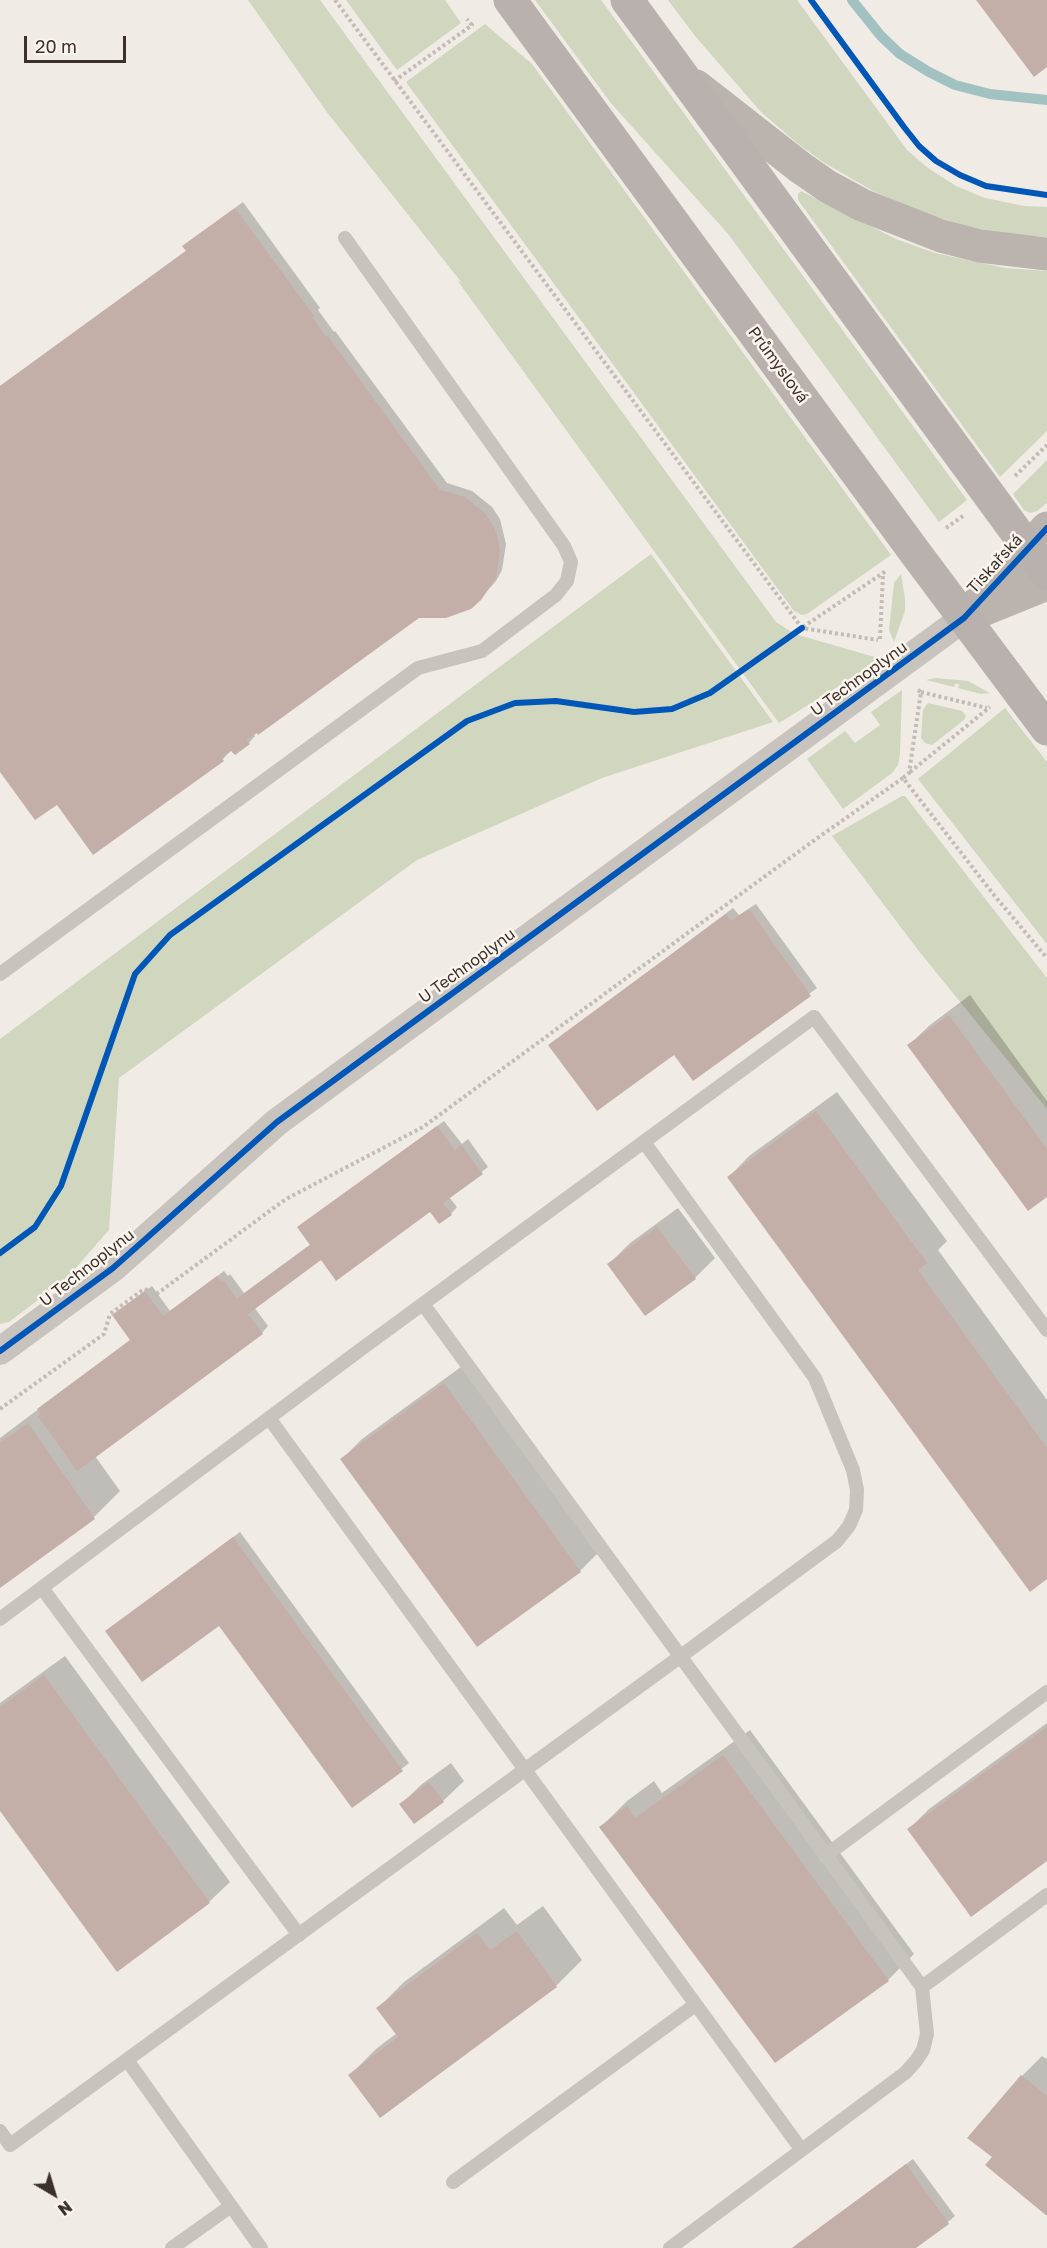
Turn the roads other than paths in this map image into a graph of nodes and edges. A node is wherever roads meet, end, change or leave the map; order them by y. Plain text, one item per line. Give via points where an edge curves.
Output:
1 (510, 0) edge
2 (627, 0) edge
3 (683, 76) junction
4 (345, 238) dead end
5 (1047, 254) edge
6 (1041, 550) edge
7 (1047, 584) edge
8 (963, 618) junction
9 (1047, 729) edge
10 (0, 974) edge
11 (644, 1142) junction
12 (423, 1304) junction
13 (1047, 1330) edge
14 (0, 1351) edge
15 (269, 1418) junction
16 (42, 1588) junction
17 (0, 1618) edge
18 (681, 1656) junction
19 (1047, 1692) edge
20 (525, 1771) junction
21 (825, 1856) junction
22 (1047, 1894) edge
23 (299, 1935) junction
24 (922, 1987) junction
25 (694, 2005) junction
26 (127, 2060) junction
27 (0, 2132) edge
28 (5, 2149) edge
29 (801, 2150) junction
30 (453, 2182) dead end
31 (231, 2206) junction
32 (172, 2248) edge
33 (261, 2248) edge
34 (670, 2248) edge

1 - 8 main road, Průmyslová
2 - 3 main road
3 - 5 street via 801,168 862,205 940,236 980,246
3 - 6 main road
4 - 10 lane via 564,546 571,562 567,581 556,595 482,651 418,668
6 - 8 street, Tiskařská
7 - 8 street
8 - 9 main road, Průmyslová
8 - 14 street, U Technoplynu via 278,1122 113,1268
11 - 12 lane
11 - 13 lane via 814,1017
11 - 18 lane via 815,1377 853,1470 856,1490 856,1510 837,1540
12 - 15 lane
12 - 18 lane
15 - 16 lane
15 - 20 lane
16 - 17 lane
16 - 23 lane
18 - 20 lane
18 - 21 lane
19 - 21 lane
20 - 23 lane
20 - 25 lane
21 - 24 lane
22 - 24 lane
23 - 26 lane
24 - 29 lane via 927,2034 916,2061
25 - 29 lane
25 - 30 lane
26 - 28 lane
26 - 31 lane
27 - 28 lane
29 - 34 lane
31 - 32 lane
31 - 33 lane

